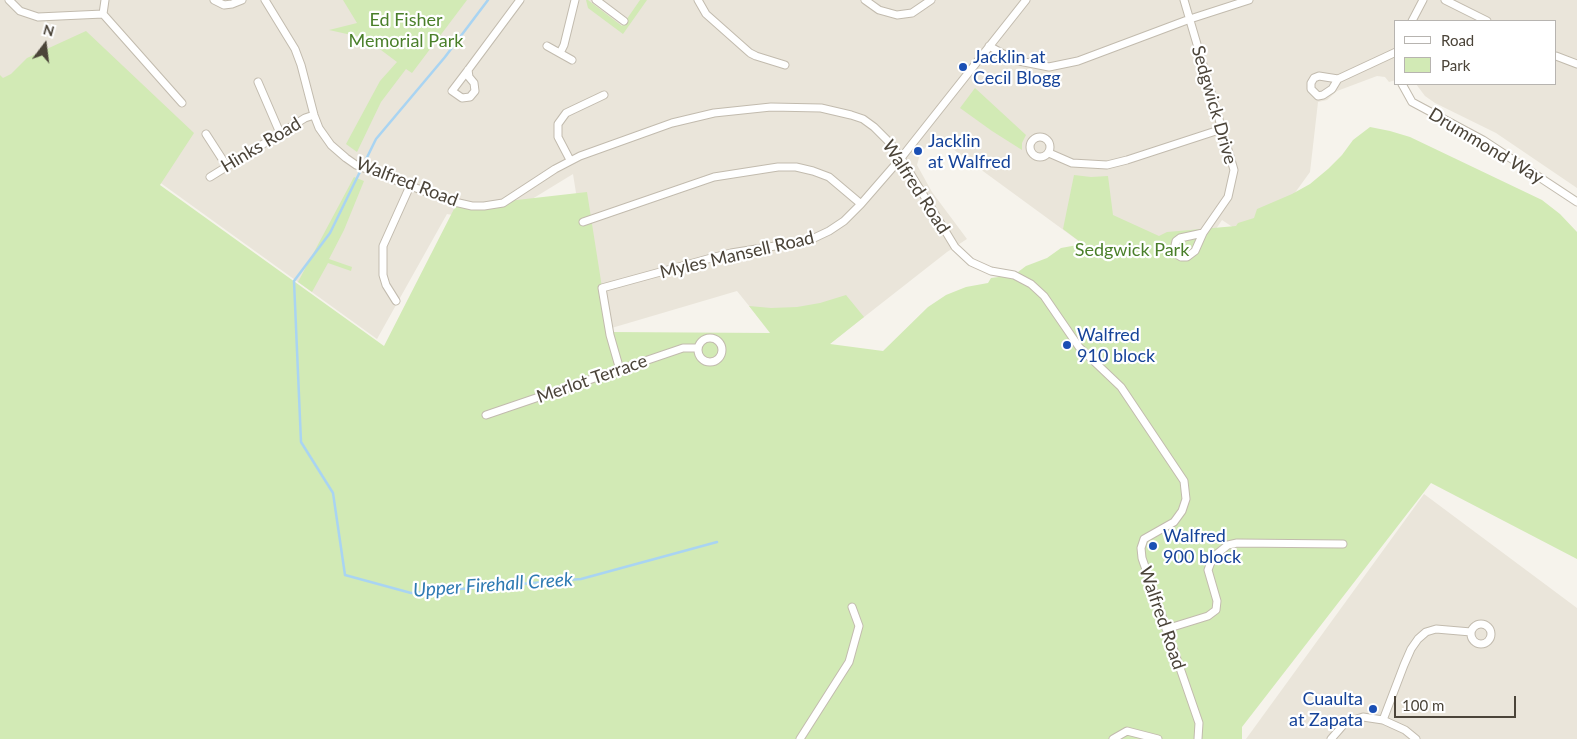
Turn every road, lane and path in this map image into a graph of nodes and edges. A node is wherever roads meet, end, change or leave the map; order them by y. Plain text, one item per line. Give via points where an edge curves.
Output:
1 (9, 0) edge
2 (105, 0) edge
3 (214, 0) edge
4 (242, 0) edge
5 (265, 0) edge
6 (520, 0) edge
7 (575, 0) edge
8 (596, 0) edge
9 (698, 0) edge
10 (865, 0) edge
11 (931, 0) edge
12 (1026, 0) edge
13 (1184, 0) edge
14 (1249, 0) edge
15 (1423, 0) edge
16 (1445, 0) edge
17 (103, 14) junction
18 (1190, 19) junction
19 (1413, 20) edge
20 (1484, 20) edge
21 (624, 22) dead end
22 (547, 46) dead end
23 (989, 46) junction
24 (560, 53) junction
25 (1394, 53) edge
26 (1557, 56) edge
27 (572, 60) dead end
28 (1577, 64) edge
29 (786, 65) dead end
30 (468, 70) dead end
31 (1338, 79) dead end
32 (258, 82) dead end
33 (1403, 85) edge
34 (604, 95) dead end
35 (182, 103) dead end
36 (314, 115) junction
37 (1222, 129) junction
38 (280, 133) junction
39 (206, 134) dead end
40 (1049, 153) dead end
41 (901, 158) junction
42 (570, 160) junction
43 (226, 166) junction
44 (210, 177) dead end
45 (410, 186) junction
46 (1577, 202) edge
47 (861, 204) junction
48 (583, 222) dead end
49 (1203, 233) dead end
50 (396, 301) dead end
51 (698, 348) dead end
52 (620, 370) junction
53 (486, 415) dead end
54 (1343, 544) dead end
55 (852, 607) dead end
56 (1166, 629) junction
57 (1471, 632) dead end
58 (1383, 720) junction
59 (800, 739) edge
60 (1113, 739) edge
61 (1158, 739) edge
62 (1198, 739) edge
63 (1331, 739) edge
64 (1416, 739) edge

1 - 17 street via 20,11 38,18
2 - 17 street
3 - 4 street via 224,5
5 - 36 street, Walfred Road via 299,57
6 - 30 street
7 - 24 street
8 - 21 street
9 - 29 street via 706,14 750,53
10 - 11 street via 879,10 897,15 912,13
12 - 23 street, Myles Mansell Road
13 - 18 street, Sedgwick Drive
14 - 18 street
15 - 19 street
16 - 20 street
17 - 35 street
18 - 23 street via 1078,61 1049,67 1014,60
18 - 37 street, Sedgwick Drive
22 - 24 street
23 - 41 street, Myles Mansell Road
24 - 27 street
25 - 31 street
26 - 28 street
32 - 38 street
33 - 46 street, Drummond Way via 1412,102 1483,140
34 - 42 street via 566,113 558,124 558,136
36 - 38 street, Hinks Road
36 - 45 street, Walfred Road via 324,136 346,158
37 - 40 street via 1107,165 1072,163
37 - 49 street, Sedgwick Drive via 1234,170 1228,197
38 - 43 street, Hinks Road
39 - 43 street
41 - 42 street, Walfred Road via 883,135 863,120 820,108 789,107 696,116
41 - 47 street, Myles Mansell Road
41 - 56 street, Walfred Road via 955,247 971,262 991,271 1014,275 1044,296 1079,347 1122,387 1184,482 1186,499 1182,511 1174,522 1144,540 1141,548
42 - 45 street, Walfred Road via 510,199 494,205 472,206
43 - 44 street, Hinks Road
45 - 50 street via 383,246 383,275
47 - 48 street via 829,177 796,167 778,167 714,177
47 - 52 street, Myles Mansell Road via 844,221 812,239 731,252 602,288
51 - 52 street, Merlot Terrace via 683,348
52 - 53 street, Merlot Terrace
54 - 56 street via 1228,545 1213,558 1208,570 1217,601 1216,610 1208,616
55 - 59 street via 859,626 849,662
56 - 62 street, Walfred Road via 1199,722
57 - 58 street via 1436,630 1426,632 1418,639 1404,665
58 - 63 street via 1363,717 1345,723
58 - 64 street
60 - 61 street via 1127,731

